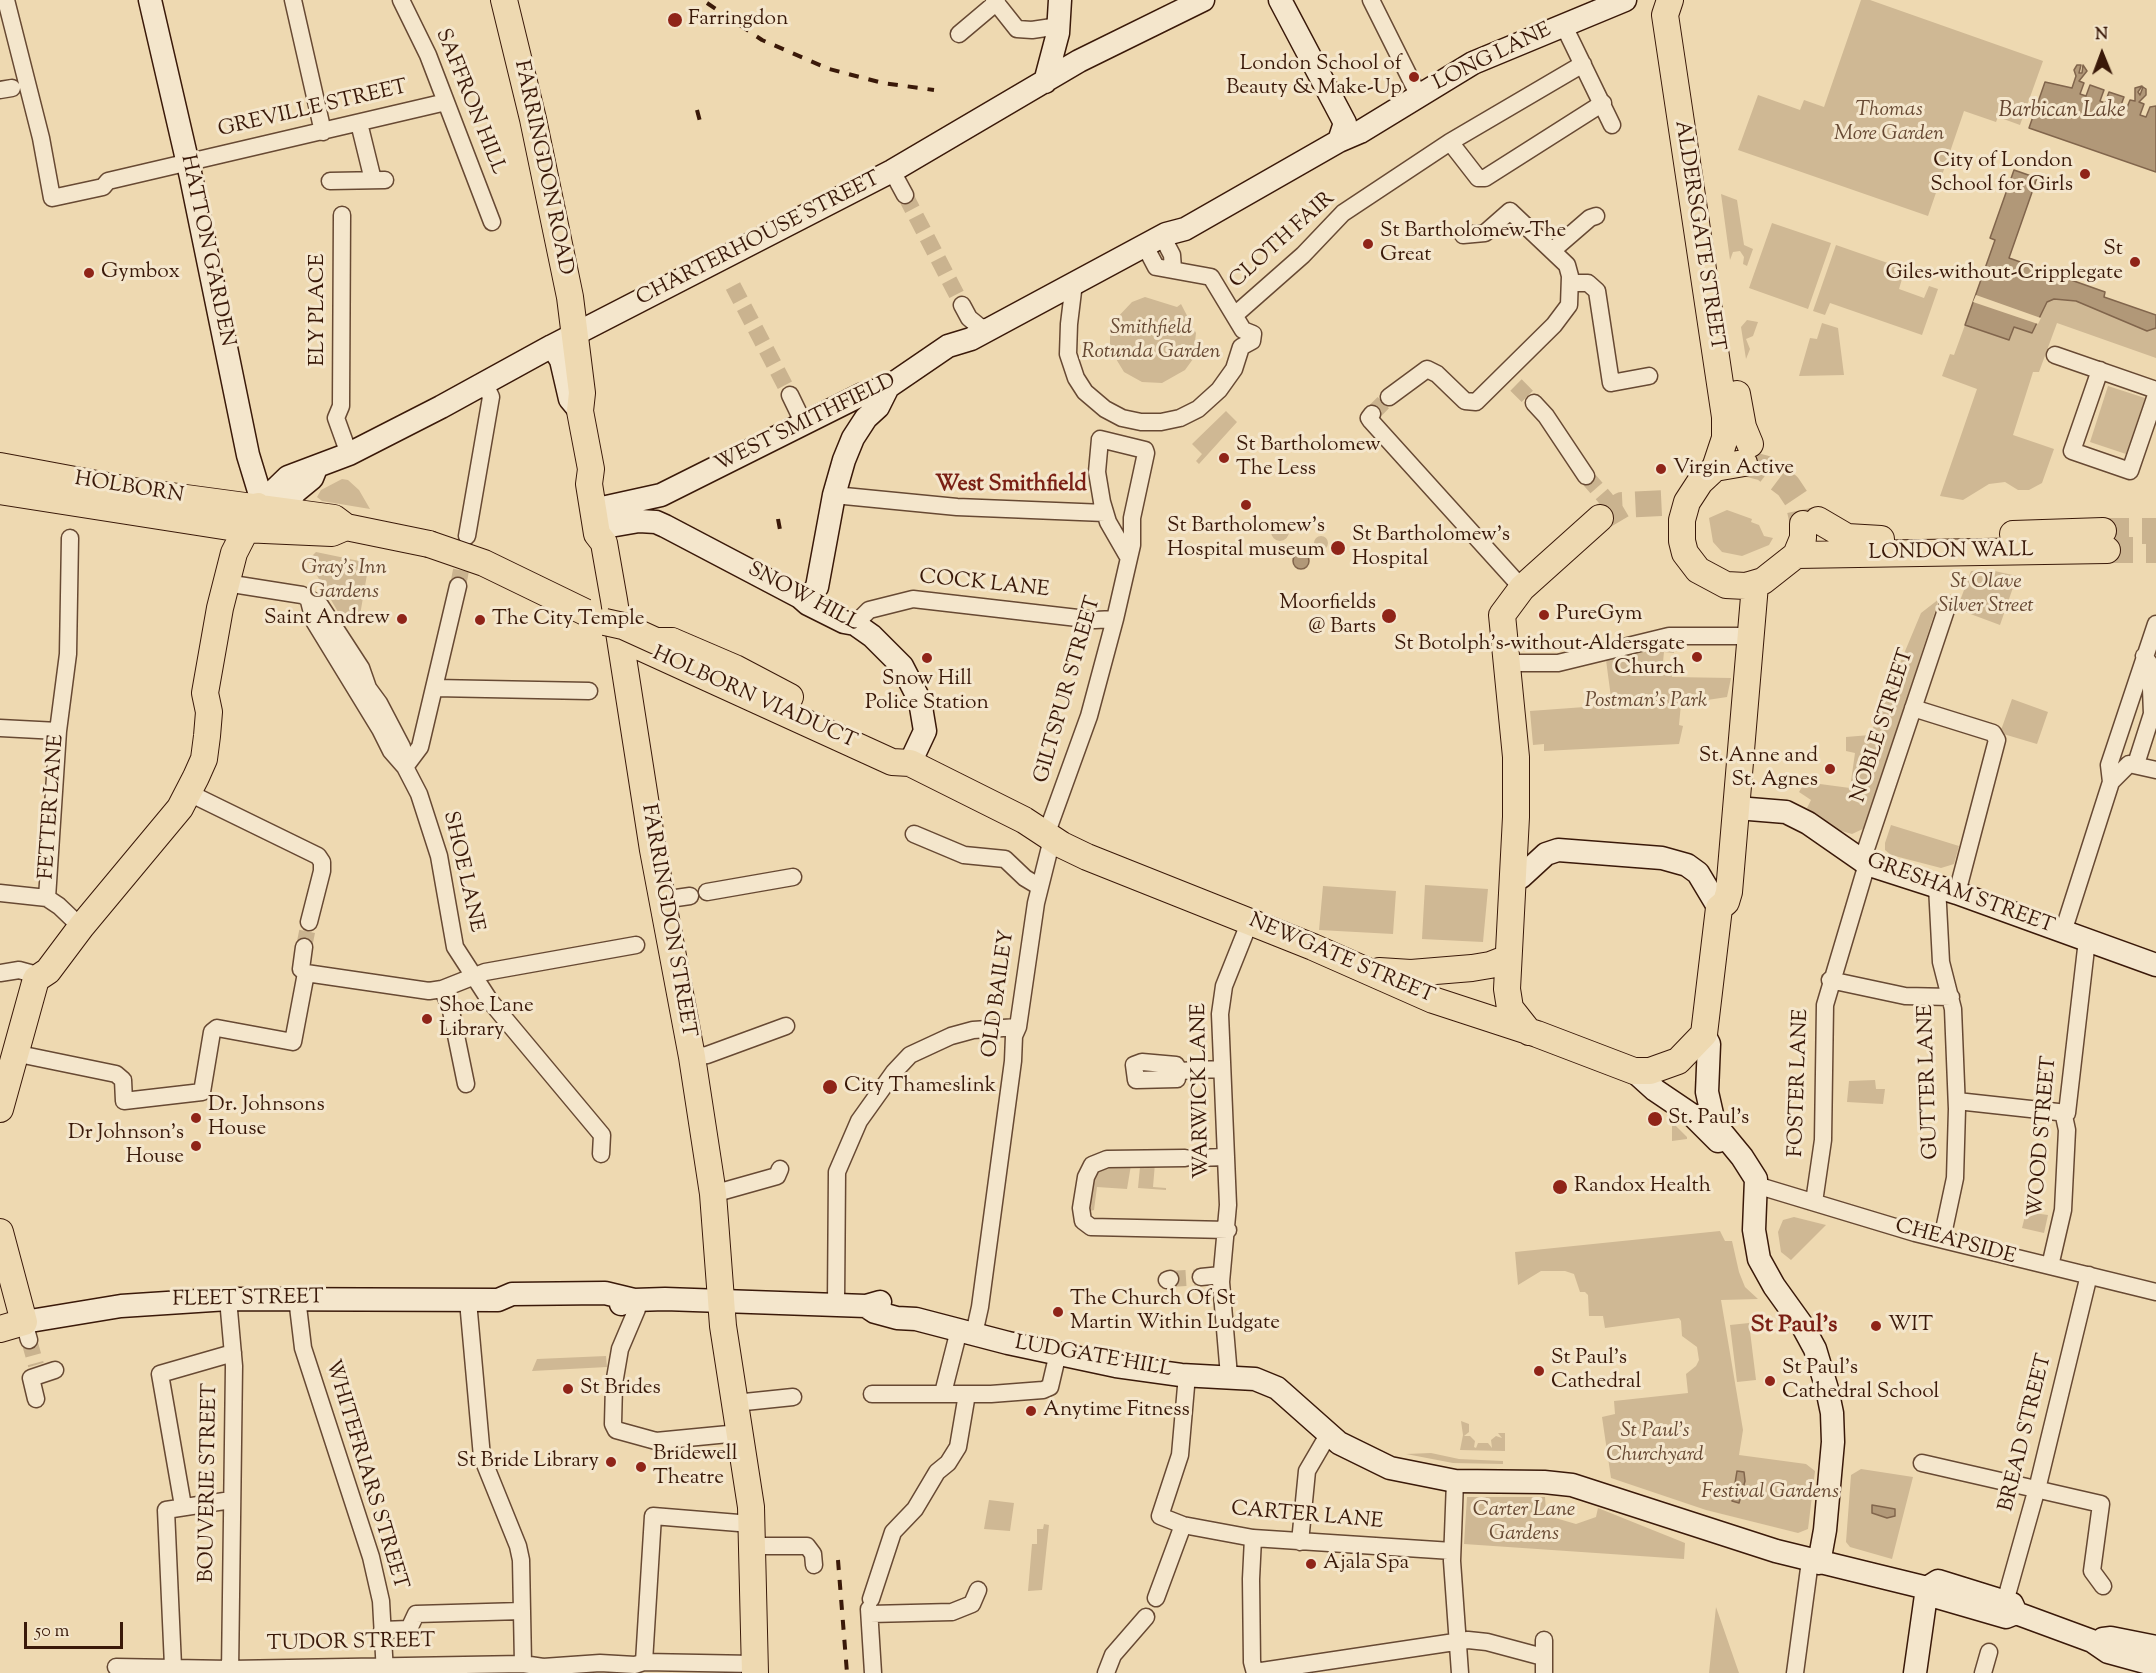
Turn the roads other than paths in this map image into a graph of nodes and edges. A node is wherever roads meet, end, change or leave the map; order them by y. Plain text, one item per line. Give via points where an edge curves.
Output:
1 (6, 0) edge
2 (150, 0) edge
3 (293, 0) edge
4 (401, 0) edge
5 (504, 0) edge
6 (1060, 0) edge
7 (1280, 0) edge
8 (1371, 0) edge
9 (1625, 0) edge
10 (995, 1) edge
11 (1199, 1) edge
12 (1670, 2) edge
13 (1563, 24) junction
14 (1059, 30) junction
15 (959, 34) dead end
16 (1079, 61) junction
17 (1583, 64) junction
18 (1045, 82) junction
19 (1419, 96) junction
20 (446, 102) junction
21 (1603, 103) junction
22 (359, 123) junction
23 (1612, 125) dead end
24 (1350, 130) junction
25 (323, 132) junction
26 (1450, 142) junction
27 (187, 162) junction
28 (892, 171) junction
29 (330, 181) dead end
30 (905, 195) tunnel mouth
31 (342, 215) dead end
32 (1596, 216) dead end
33 (492, 222) dead end
34 (1463, 235) dead end
35 (1153, 241) junction
36 (1553, 250) junction
37 (1074, 283) junction
38 (1570, 283) junction
39 (1236, 314) junction
40 (990, 328) junction
41 (563, 341) junction
42 (948, 346) junction
43 (2055, 355) dead end
44 (2100, 370) junction
45 (1649, 376) dead end
46 (484, 382) junction
47 (888, 387) junction
48 (2156, 390) edge
49 (790, 395) tunnel mouth
50 (2156, 395) edge
51 (1389, 398) tunnel mouth
52 (1534, 403) tunnel mouth
53 (1372, 414) dead end
54 (804, 424) junction
55 (349, 454) junction
56 (0, 466) edge
57 (1715, 468) junction
58 (1586, 476) tunnel mouth
59 (0, 491) edge
60 (661, 495) junction
61 (834, 495) junction
62 (1105, 513) junction
63 (605, 518) junction
64 (1600, 518) tunnel mouth
65 (268, 521) junction
66 (665, 526) junction
67 (467, 536) tunnel mouth
68 (70, 538) dead end
69 (1127, 555) junction
70 (1796, 555) junction
71 (232, 584) junction
72 (1755, 585) junction
73 (458, 586) tunnel mouth
74 (1522, 588) junction
75 (800, 597) junction
76 (1948, 604) dead end
77 (1115, 619) junction
78 (855, 624) junction
79 (2156, 624) edge
80 (1750, 636) junction
81 (665, 647) junction
82 (2144, 656) junction
83 (1506, 663) junction
84 (435, 688) junction
85 (589, 691) dead end
86 (2128, 702) junction
87 (2151, 705) junction
88 (1913, 708) junction
89 (0, 728) edge
90 (58, 731) junction
91 (2113, 751) junction
92 (910, 763) junction
93 (2136, 764) junction
94 (405, 767) junction
95 (2156, 770) edge
96 (2111, 782) junction
97 (189, 793) junction
98 (1737, 807) junction
99 (914, 834) dead end
100 (1049, 837) junction
101 (1864, 862) junction
102 (793, 878) dead end
103 (1512, 881) junction
104 (1040, 887) junction
105 (1947, 889) junction
106 (707, 892) dead end
107 (0, 894) edge
108 (690, 896) dead end
109 (46, 898) junction
110 (662, 900) junction
111 (1719, 908) junction
112 (1250, 921) junction
113 (309, 922) tunnel mouth
114 (81, 927) junction
115 (2063, 932) junction
116 (2087, 940) junction
117 (636, 945) dead end
118 (304, 947) tunnel mouth
119 (1508, 958) junction
120 (2156, 965) edge
121 (1367, 970) junction
122 (0, 973) edge
123 (306, 973) junction
124 (471, 976) junction
125 (36, 979) junction
126 (1830, 980) junction
127 (442, 989) junction
128 (1950, 997) junction
129 (786, 1026) dead end
130 (1018, 1027) junction
131 (1529, 1032) junction
132 (1704, 1034) junction
133 (14, 1053) junction
134 (692, 1057) junction
135 (1220, 1069) junction
136 (1179, 1071) dead end
137 (1634, 1071) junction
138 (466, 1084) dead end
139 (1957, 1101) junction
140 (0, 1109) edge
141 (2067, 1113) junction
142 (601, 1154) dead end
143 (1225, 1157) junction
144 (780, 1169) dead end
145 (1756, 1185) junction
146 (713, 1194) junction
147 (1814, 1202) junction
148 (1228, 1230) junction
149 (0, 1232) edge
150 (1941, 1239) junction
151 (2050, 1266) junction
152 (1221, 1275) junction
153 (2089, 1275) junction
154 (1201, 1277) tunnel mouth
155 (2156, 1292) edge
156 (297, 1298) junction
157 (228, 1299) junction
158 (635, 1299) junction
159 (468, 1300) junction
160 (720, 1300) junction
161 (836, 1303) junction
162 (0, 1329) edge
163 (27, 1331) junction
164 (966, 1332) junction
165 (233, 1353) junction
166 (1058, 1353) junction
167 (55, 1370) dead end
168 (1187, 1375) junction
169 (1229, 1376) junction
170 (942, 1393) junction
171 (872, 1394) dead end
172 (967, 1394) junction
173 (793, 1397) dead end
174 (36, 1399) dead end
175 (735, 1403) junction
176 (739, 1433) junction
177 (1328, 1435) junction
178 (1922, 1463) dead end
179 (1455, 1481) junction
180 (2037, 1488) junction
181 (231, 1500) junction
182 (183, 1506) junction
183 (1183, 1525) junction
184 (751, 1535) junction
185 (1253, 1538) junction
186 (1300, 1542) junction
187 (1452, 1551) junction
188 (1814, 1562) junction
189 (813, 1565) dead end
190 (2103, 1586) dead end
191 (1927, 1588) junction
192 (978, 1590) dead end
193 (1156, 1598) dead end
194 (870, 1607) junction
195 (2010, 1607) junction
196 (522, 1611) junction
197 (1146, 1617) dead end
198 (382, 1630) junction
199 (2092, 1641) junction
200 (1458, 1642) junction
201 (2156, 1647) edge
202 (1989, 1653) dead end
203 (1544, 1656) edge
204 (527, 1664) junction
205 (651, 1665) edge
206 (2156, 1665) edge
207 (173, 1666) junction
208 (116, 1667) dead end
209 (473, 1668) edge
210 (385, 1669) edge
211 (754, 1669) edge
212 (230, 1671) edge
213 (1255, 1672) edge
214 (873, 1673) edge
215 (1106, 1673) edge
216 (1460, 1673) edge
217 (1795, 1673) edge
218 (1915, 1673) edge
219 (1983, 1673) edge

1 - 27 street, GREVILLE STREET via 52,198
2 - 27 street, HATTON GARDEN
3 - 25 street
4 - 20 street, SAFFRON HILL
5 - 41 main road, FARRINGDON ROAD via 568,290
6 - 14 street
7 - 24 street
8 - 19 street
9 - 13 street, LONG LANE
10 - 14 street via 1017,29
10 - 15 street
11 - 16 street, CHARTERHOUSE STREET
12 - 57 main road, ALDERSGATE STREET via 1665,15 1725,417 1725,438
12 - 57 main road, ALDERSGATE STREET via 1680,17 1699,126 1702,182 1712,216 1747,454
13 - 17 street
13 - 19 street, LONG LANE via 1473,63
14 - 16 street via 1065,48
14 - 18 street
16 - 18 street, CHARTERHOUSE STREET
17 - 21 street
17 - 26 street, CLOTH FAIR
18 - 28 street, CHARTERHOUSE STREET
19 - 24 street, LONG LANE
20 - 22 street, GREVILLE STREET
20 - 33 street, SAFFRON HILL
21 - 23 street
21 - 26 street via 1482,179
22 - 25 street, GREVILLE STREET
22 - 29 street via 379,180
24 - 35 street, LONG LANE via 1185,229
25 - 27 street, GREVILLE STREET
26 - 39 street, CLOTH FAIR via 1333,220 1303,255
27 - 65 street, HATTON GARDEN via 248,455
28 - 30 street
28 - 41 street, CHARTERHOUSE STREET
31 - 55 street, ELY PLACE via 341,406 336,418
32 - 36 street
34 - 36 street via 1485,233 1510,212
35 - 37 street, WEST SMITHFIELD
35 - 39 street via 1172,255 1173,269 1211,277
36 - 38 street via 1567,265
37 - 39 street via 1068,338 1070,363 1085,392 1122,418 1151,423 1180,418 1220,390 1231,375 1241,347 1238,335 1243,330
37 - 40 street, WEST SMITHFIELD
38 - 45 street via 1588,283 1597,291 1611,383
38 - 51 street via 1569,305 1511,380 1476,402 1465,401 1427,369
40 - 42 street, WEST SMITHFIELD
40 - 42 street, WEST SMITHFIELD via 980,327 965,312
41 - 46 street, CHARTERHOUSE STREET
41 - 63 main road, FARRINGDON STREET via 582,393 580,411 591,469 601,482
42 - 47 street, WEST SMITHFIELD
43 - 44 street
44 - 48 street
44 - 50 street via 2072,451 2130,471
46 - 55 street, CHARTERHOUSE STREET
46 - 67 street via 491,397
47 - 54 street, WEST SMITHFIELD via 863,394
47 - 61 street via 878,407 853,438
49 - 54 street
52 - 58 street
53 - 74 street via 1369,418
54 - 60 street, WEST SMITHFIELD
55 - 65 street, CHARTERHOUSE STREET via 316,468 312,478
56 - 65 main road, HOLBORN
57 - 72 main road via 1675,503 1682,519 1685,553 1698,570 1726,585
59 - 65 main road, HOLBORN
60 - 63 street, WEST SMITHFIELD
60 - 66 street
61 - 62 street via 957,507
61 - 75 street via 817,587
62 - 69 street
62 - 69 street via 1096,472 1099,440 1145,450 1132,518 1132,545
63 - 66 street, SNOW HILL
63 - 110 main road, FARRINGDON STREET
64 - 74 main road
65 - 71 main road
65 - 81 main road, HOLBORN VIADUCT, bridge via 332,533 346,527 429,544 484,563 605,622 629,641
66 - 75 street, SNOW HILL
68 - 90 street, FETTER LANE via 68,654
69 - 77 street, GILTSPUR STREET
70 - 70 main road, LONDON WALL via 1811,522 1865,540 2105,541
70 - 72 main road
71 - 94 street, SHOE LANE via 302,595 309,601 314,621 391,751
71 - 97 main road via 205,693 209,712 204,759
72 - 80 main road
73 - 84 street
74 - 83 main road via 1502,615
75 - 78 street, SNOW HILL via 844,622
76 - 88 street, NOBLE STREET
77 - 78 street, COCK LANE via 913,599 869,610
77 - 100 street, GILTSPUR STREET via 1089,716
78 - 92 street, SNOW HILL via 902,666 920,701 925,731
79 - 82 street
80 - 83 street via 1670,636 1558,663
80 - 98 main road
81 - 92 main road, HOLBORN VIADUCT via 892,762
81 - 92 main road, HOLBORN VIADUCT via 742,674 900,751
82 - 86 street
82 - 87 street via 2150,664
83 - 103 main road via 1516,757
84 - 85 street
84 - 94 street via 420,747
86 - 87 street via 2142,696
86 - 91 street
87 - 93 street via 2151,719
88 - 101 street, NOBLE STREET
88 - 105 street, GUTTER LANE via 1993,733 1997,740
89 - 90 street
90 - 109 street, FETTER LANE
91 - 93 street via 2132,757
91 - 96 street via 2108,771
92 - 100 main road, HOLBORN VIADUCT via 1024,820
93 - 95 street
93 - 96 street via 2124,768
94 - 124 street, SHOE LANE via 440,856 452,937
96 - 115 street
97 - 113 street via 318,856 322,862
97 - 114 main road
98 - 101 street, GRESHAM STREET via 1795,815
98 - 111 main road via 1729,892
99 - 104 street via 964,855 1005,859
100 - 104 street, OLD BAILEY
100 - 112 main road, NEWGATE STREET via 1087,857
101 - 105 street, GRESHAM STREET
101 - 126 street, FOSTER LANE via 1848,932
102 - 106 street
103 - 111 street via 1546,854 1558,850 1662,858 1687,865 1698,873
103 - 119 main road
104 - 130 street, OLD BAILEY
105 - 115 street, GRESHAM STREET
105 - 128 street, GUTTER LANE via 1941,962
107 - 109 street
108 - 110 street
109 - 114 street, FETTER LANE
110 - 134 main road, FARRINGDON STREET
111 - 132 main road
112 - 121 main road, NEWGATE STREET
112 - 135 street, WARWICK LANE via 1221,997
114 - 125 main road via 48,971
115 - 116 street, GRESHAM STREET
116 - 120 street, GRESHAM STREET
116 - 141 street, WOOD STREET
117 - 124 street via 571,954
118 - 123 street via 301,969
119 - 121 main road via 1482,967 1411,973
119 - 131 main road via 1510,1008
121 - 131 main road, NEWGATE STREET via 1485,1020
122 - 125 street via 19,970
123 - 127 street via 429,991
123 - 133 street via 293,1042 217,1028 212,1032 202,1092 124,1101 123,1080 116,1074
124 - 127 street
124 - 142 street, SHOE LANE via 594,1124 602,1135
125 - 133 main road
126 - 128 street via 1905,996
126 - 147 street, FOSTER LANE via 1823,1020 1823,1140
127 - 138 street via 450,1006
128 - 139 street, GUTTER LANE
129 - 134 street
130 - 161 street via 973,1030 930,1043 910,1055 894,1072 859,1121 838,1165 835,1184
130 - 164 street, OLD BAILEY via 980,1307
131 - 137 main road, NEWGATE STREET
132 - 137 main road via 1673,1063 1650,1071
132 - 145 street via 1709,1044 1707,1092 1714,1123 1753,1173
133 - 140 main road
134 - 146 main road, FARRINGDON STREET
135 - 136 street
135 - 143 street, WARWICK LANE
137 - 145 street, CHEAPSIDE via 1692,1115
139 - 141 street
139 - 150 street, GUTTER LANE via 1955,1178
141 - 151 street, WOOD STREET via 2063,1210
143 - 148 street, WARWICK LANE
143 - 148 street via 1107,1159 1092,1165 1086,1177 1081,1216 1086,1225
144 - 146 street via 777,1176
145 - 147 street, CHEAPSIDE
145 - 188 street via 1754,1223 1759,1259 1815,1349 1832,1413 1830,1488
146 - 160 main road, FARRINGDON STREET
147 - 150 street, CHEAPSIDE
148 - 152 street, WARWICK LANE
149 - 163 main road
150 - 151 street, CHEAPSIDE
151 - 153 street, CHEAPSIDE
152 - 154 street
152 - 169 street, WARWICK LANE
153 - 155 street, CHEAPSIDE
153 - 180 street, BREAD STREET
156 - 157 street, FLEET STREET
156 - 159 street, FLEET STREET
156 - 198 street, WHITEFRIARS STREET via 303,1348 371,1557 381,1601
157 - 163 street, FLEET STREET via 128,1305
157 - 165 street, BOUVERIE STREET
158 - 159 street, FLEET STREET via 618,1305 546,1307
158 - 160 street, FLEET STREET
158 - 176 street via 637,1309 620,1349 614,1384 616,1430 656,1441
159 - 196 street via 482,1457 518,1545
160 - 161 street, LUDGATE HILL
160 - 175 main road, FARRINGDON STREET
161 - 164 street, LUDGATE HILL via 866,1306 897,1318
162 - 163 main road, FLEET STREET
164 - 166 street, LUDGATE HILL
164 - 170 street, OLD BAILEY
165 - 181 street, BOUVERIE STREET
165 - 182 street via 160,1374
166 - 168 street, LUDGATE HILL via 1128,1369
166 - 172 street via 1047,1389
167 - 174 street via 37,1370 31,1378
168 - 169 street, LUDGATE HILL
168 - 183 street, CARTER LANE via 1180,1455 1160,1516
169 - 177 street, LUDGATE HILL via 1255,1378 1276,1388
170 - 171 street
170 - 172 street
172 - 194 street via 957,1447 915,1509 893,1532
173 - 175 street
175 - 176 main road, FARRINGDON STREET
176 - 184 main road, FARRINGDON STREET
177 - 179 street via 1359,1455 1390,1468
177 - 186 street via 1307,1471
178 - 180 street
179 - 187 street
179 - 188 street via 1572,1485
180 - 190 street via 2101,1503 2092,1571
180 - 195 street, BREAD STREET
181 - 182 street
181 - 212 street, BOUVERIE STREET
182 - 207 street via 168,1508 165,1513
183 - 185 street, CARTER LANE
183 - 193 street
184 - 189 street via 804,1545 811,1549
184 - 205 street via 653,1516
184 - 211 main road, FARRINGDON STREET
185 - 186 street, CARTER LANE
185 - 213 street
186 - 187 street, CARTER LANE
187 - 200 street
188 - 191 street
188 - 217 street
191 - 195 street via 1938,1581
191 - 218 street
192 - 194 street via 972,1604 952,1612
194 - 214 street
195 - 199 street
196 - 198 street via 416,1614 409,1629
196 - 204 street
197 - 215 street via 1113,1654
198 - 210 street, WHITEFRIARS STREET
199 - 201 street via 2111,1638
199 - 206 street via 2108,1652
200 - 203 street via 1487,1642
200 - 213 street
200 - 216 street
202 - 219 street
204 - 205 street, TUDOR STREET via 542,1658 631,1657
204 - 209 street, TUDOR STREET
205 - 211 street, TUDOR STREET
207 - 208 street, TUDOR STREET
207 - 212 street, TUDOR STREET
209 - 210 street, TUDOR STREET
210 - 212 street, TUDOR STREET

